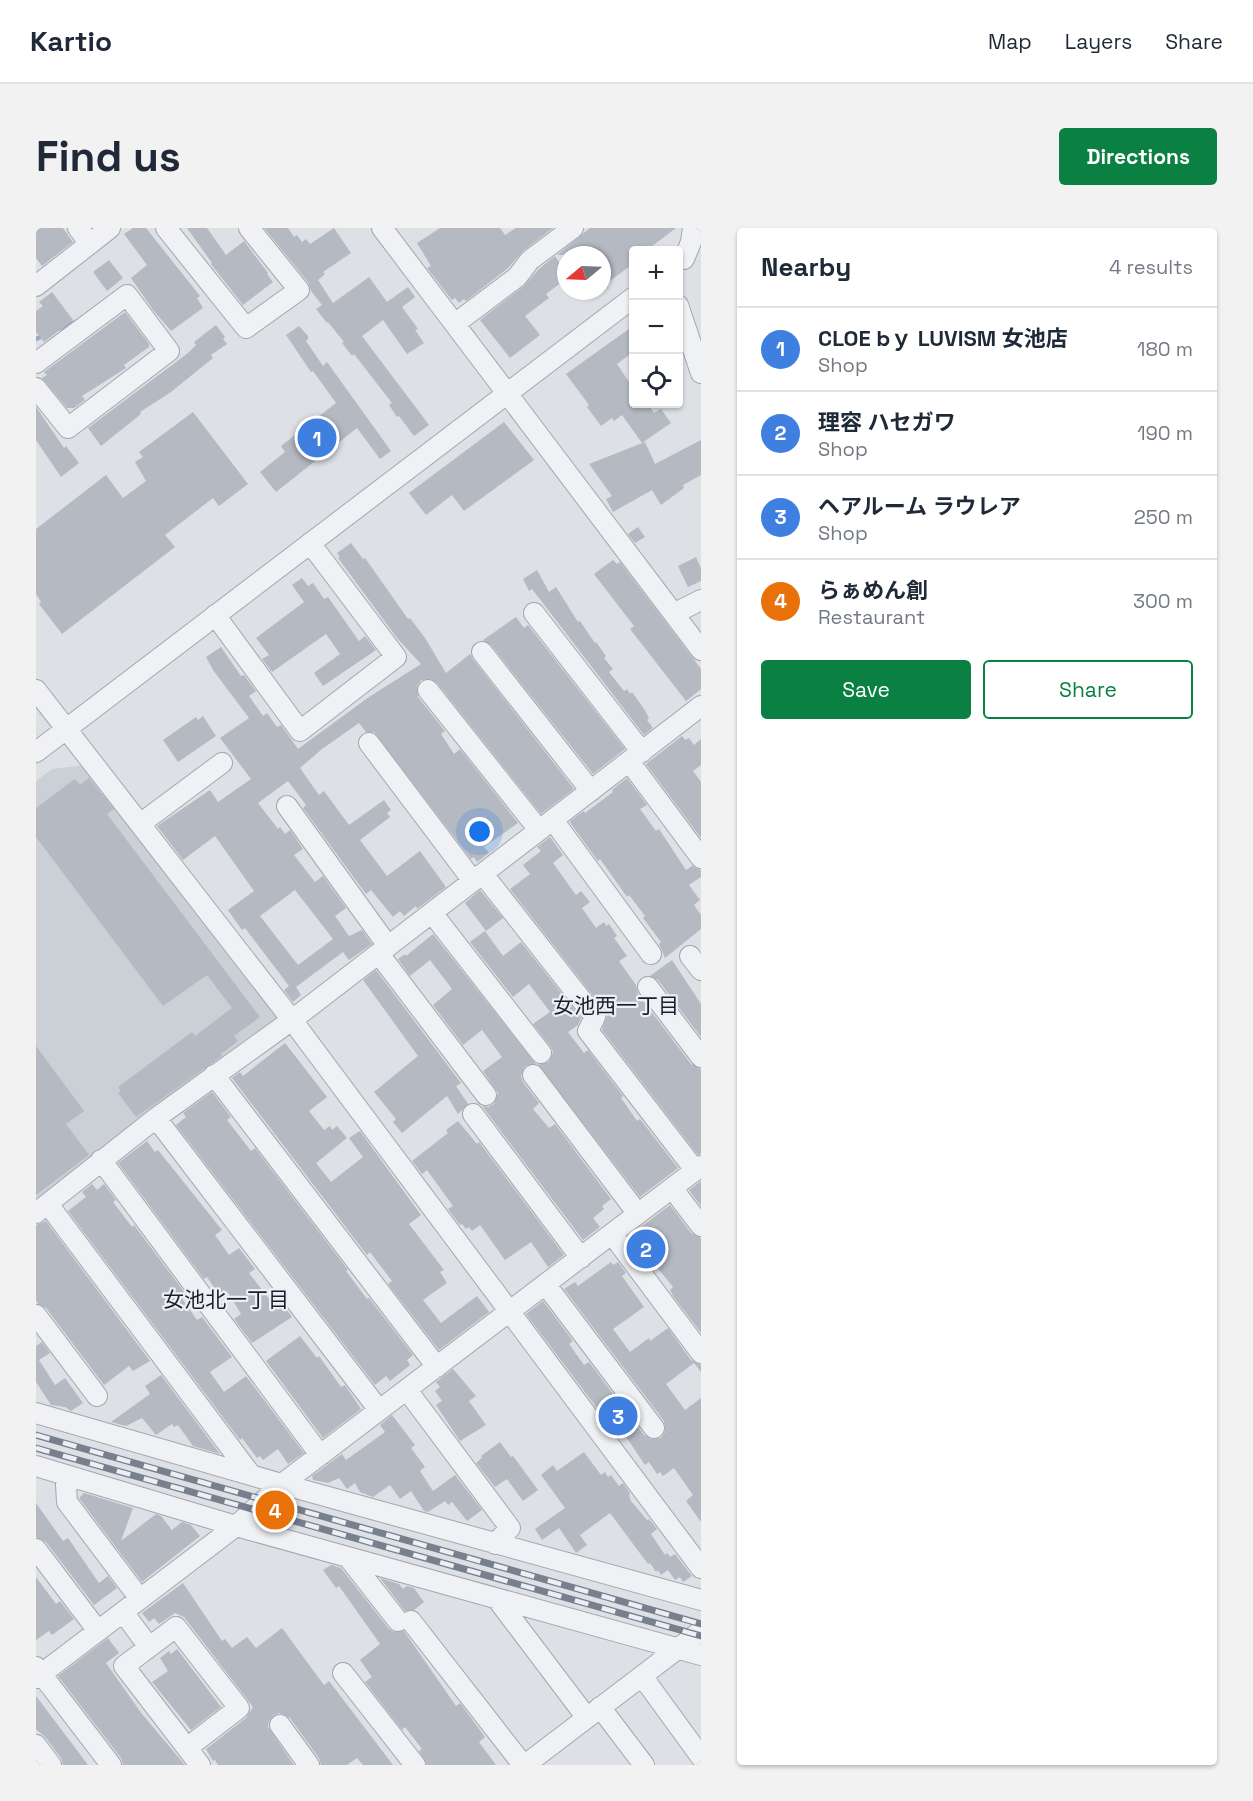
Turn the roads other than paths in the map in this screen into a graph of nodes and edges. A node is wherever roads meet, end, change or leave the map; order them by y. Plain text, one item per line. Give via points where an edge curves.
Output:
1 (78, 228) edge
2 (110, 228) edge
3 (166, 228) edge
4 (249, 228) edge
5 (382, 228) edge
6 (573, 228) edge
7 (693, 228) edge
8 (90, 244) junction
9 (701, 246) edge
10 (683, 257) edge
11 (683, 260) edge
12 (37, 284) edge
13 (629, 300) edge
14 (683, 320) edge
15 (456, 323) junction
16 (36, 363) edge
17 (701, 373) edge
18 (36, 388) edge
19 (508, 393) junction
20 (310, 543) junction
21 (701, 600) edge
22 (534, 613) dead end
23 (675, 614) junction
24 (215, 615) junction
25 (701, 650) edge
26 (482, 652) dead end
27 (36, 690) edge
28 (428, 690) dead end
29 (701, 706) edge
30 (66, 729) junction
31 (369, 743) dead end
32 (36, 752) edge
33 (635, 756) junction
34 (222, 763) dead end
35 (591, 791) junction
36 (287, 806) dead end
37 (140, 824) junction
38 (546, 825) junction
39 (701, 858) edge
40 (478, 878) junction
41 (432, 913) junction
42 (383, 950) junction
43 (651, 954) dead end
44 (648, 987) dead end
45 (292, 1020) junction
46 (541, 1053) dead end
47 (701, 1057) edge
48 (214, 1075) junction
49 (533, 1075) dead end
50 (486, 1095) dead end
51 (473, 1114) dead end
52 (156, 1118) junction
53 (101, 1160) junction
54 (698, 1168) edge
55 (672, 1188) junction
56 (42, 1209) edge
57 (638, 1214) junction
58 (701, 1226) edge
59 (612, 1234) junction
60 (581, 1258) junction
61 (546, 1285) junction
62 (510, 1312) junction
63 (36, 1315) edge
64 (701, 1353) edge
65 (436, 1367) junction
66 (407, 1390) junction
67 (97, 1396) dead end
68 (380, 1410) junction
69 (36, 1413) edge
70 (654, 1428) dead end
71 (322, 1454) junction
72 (36, 1466) edge
73 (251, 1475) junction
74 (69, 1476) junction
75 (282, 1484) junction
76 (236, 1526) junction
77 (495, 1544) junction
78 (36, 1549) edge
79 (348, 1557) junction
80 (701, 1568) edge
81 (140, 1599) junction
82 (497, 1599) junction
83 (701, 1600) edge
84 (123, 1612) junction
85 (98, 1631) junction
86 (701, 1631) edge
87 (149, 1647) junction
88 (677, 1649) junction
89 (701, 1655) edge
90 (38, 1673) edge
91 (343, 1673) dead end
92 (642, 1676) junction
93 (594, 1713) junction
94 (280, 1725) dead end
95 (36, 1745) edge
96 (187, 1748) junction
97 (701, 1757) edge
98 (529, 1763) edge
99 (51, 1765) edge
100 (111, 1765) edge
101 (200, 1765) edge
102 (309, 1765) edge
103 (415, 1765) edge
104 (644, 1765) edge

1 - 8 street
2 - 8 street
3 - 4 street via 246,328 299,290
5 - 15 street
6 - 15 street
7 - 10 street
8 - 12 street
9 - 11 street
13 - 19 street
14 - 17 street
15 - 19 street
16 - 18 street via 127,295 169,351 68,428
19 - 20 street
19 - 23 street
20 - 24 street
20 - 24 street via 396,657 300,731
21 - 23 street
22 - 33 street
23 - 25 street
24 - 30 street
26 - 35 street
27 - 30 street
28 - 38 street
29 - 33 street
30 - 32 street
30 - 37 street
31 - 40 street
33 - 35 street
33 - 39 street
34 - 37 street
35 - 38 street
36 - 42 street
37 - 45 street
38 - 40 street
38 - 43 street
40 - 41 street
40 - 54 street via 595,1017 588,1031
41 - 42 street
41 - 46 street
42 - 45 street
42 - 50 street
44 - 47 street
45 - 48 street
45 - 62 street
48 - 52 street
48 - 65 street
49 - 57 street
51 - 60 street
52 - 53 street
52 - 68 street
53 - 56 street
53 - 71 street
54 - 55 street
55 - 57 street
55 - 58 street
56 - 73 street
57 - 59 street
59 - 60 street
59 - 64 street
60 - 61 street
61 - 62 street
61 - 70 street
62 - 65 street
62 - 80 street
63 - 67 street
65 - 66 street
66 - 68 street
66 - 77 street via 510,1528
68 - 71 street
69 - 73 street
71 - 75 street
72 - 74 street
73 - 75 street
74 - 76 street
74 - 81 street via 67,1502
75 - 76 street
75 - 77 street
76 - 79 street
76 - 81 street
77 - 83 street
78 - 85 street
79 - 82 street
79 - 98 street
81 - 84 street
82 - 88 street
82 - 93 street
84 - 85 street
84 - 87 street
85 - 90 street
86 - 88 street
87 - 96 street via 124,1666
87 - 96 street via 176,1627 239,1708
88 - 89 street
88 - 92 street
90 - 100 street
91 - 103 street
92 - 93 street
92 - 97 street
93 - 98 street
93 - 104 street
94 - 102 street
95 - 99 street
96 - 101 street

